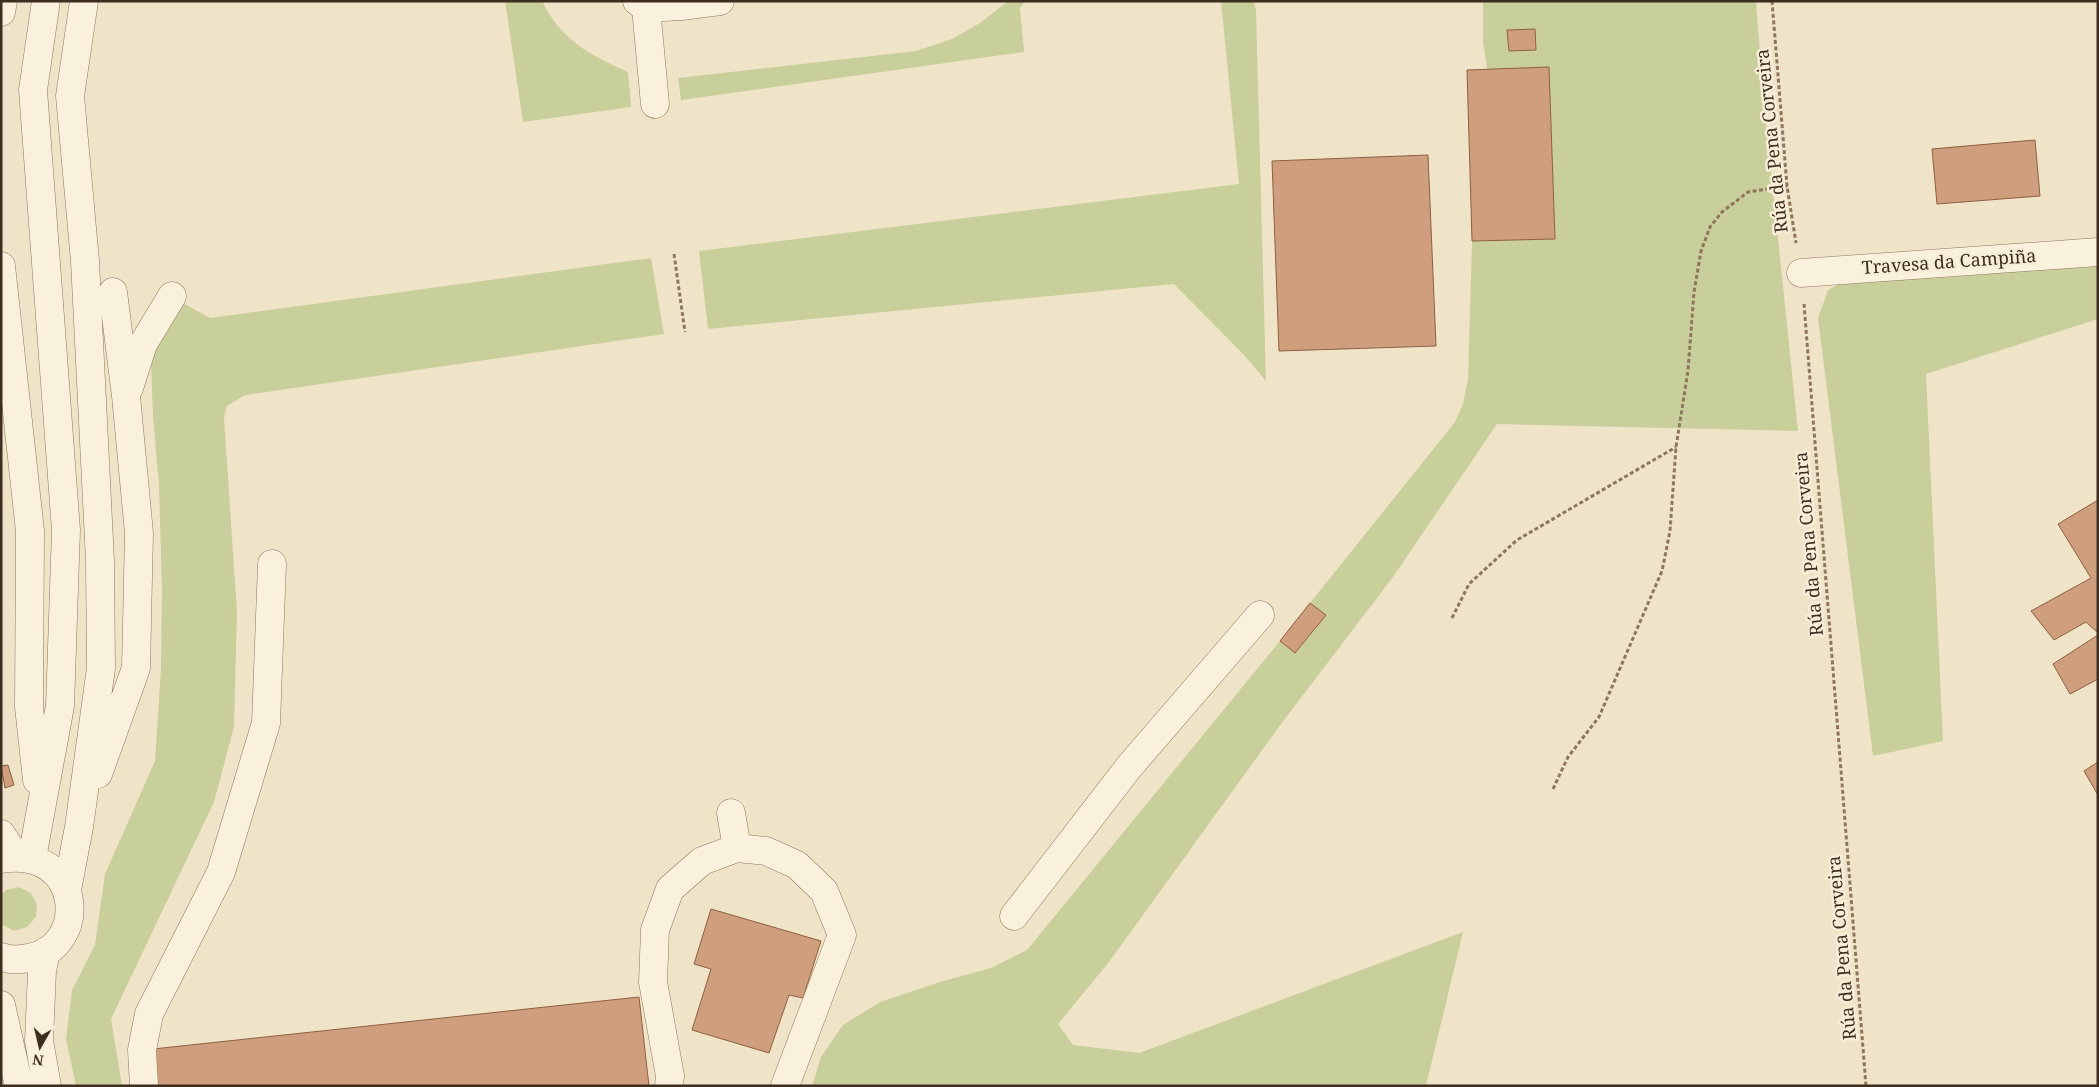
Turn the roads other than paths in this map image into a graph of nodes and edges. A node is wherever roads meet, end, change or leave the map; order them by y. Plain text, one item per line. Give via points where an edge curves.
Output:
1 (3, 1) edge
2 (46, 1) edge
3 (84, 1) edge
4 (720, 1) edge
5 (642, 5) edge
6 (1, 12) edge
7 (654, 104) dead end
8 (2098, 252) edge
9 (1, 266) edge
10 (1801, 273) road end
11 (113, 292) dead end
12 (172, 296) dead end
13 (126, 396) junction
14 (272, 564) dead end
15 (1260, 615) dead end
16 (40, 807) junction
17 (732, 813) dead end
18 (79, 827) junction
19 (1, 834) edge
20 (737, 848) junction
21 (16, 858) edge
22 (67, 890) junction
23 (1014, 916) dead end
24 (46, 951) junction
25 (1, 957) edge
26 (1, 1004) edge
27 (14, 1055) junction
28 (19, 1086) edge
29 (25, 1086) edge
30 (47, 1086) edge
31 (144, 1086) edge
32 (669, 1086) edge
33 (785, 1086) edge

1 - 6 street
2 - 16 street via 33,90 66,530 60,706
3 - 18 street via 70,96 85,261 100,561 101,668
4 - 5 street via 681,6
5 - 7 street
8 - 10 street, Travesa da Campiña
9 - 16 street via 30,531 29,707
11 - 13 street
12 - 13 street via 143,344
13 - 18 street via 140,533 136,668
14 - 31 street via 266,723 221,872 149,1014 142,1050
15 - 23 street via 1129,768
16 - 21 street
17 - 20 street
18 - 22 street
19 - 21 street
20 - 32 street via 702,861 670,889 655,930 653,982 670,1076
20 - 33 street via 766,850 797,865 824,891 842,936
21 - 22 street via 47,865
22 - 24 street via 70,906 68,923 61,938
24 - 25 street via 18,960
24 - 30 street via 39,1041
26 - 27 street
27 - 28 street
27 - 29 street

